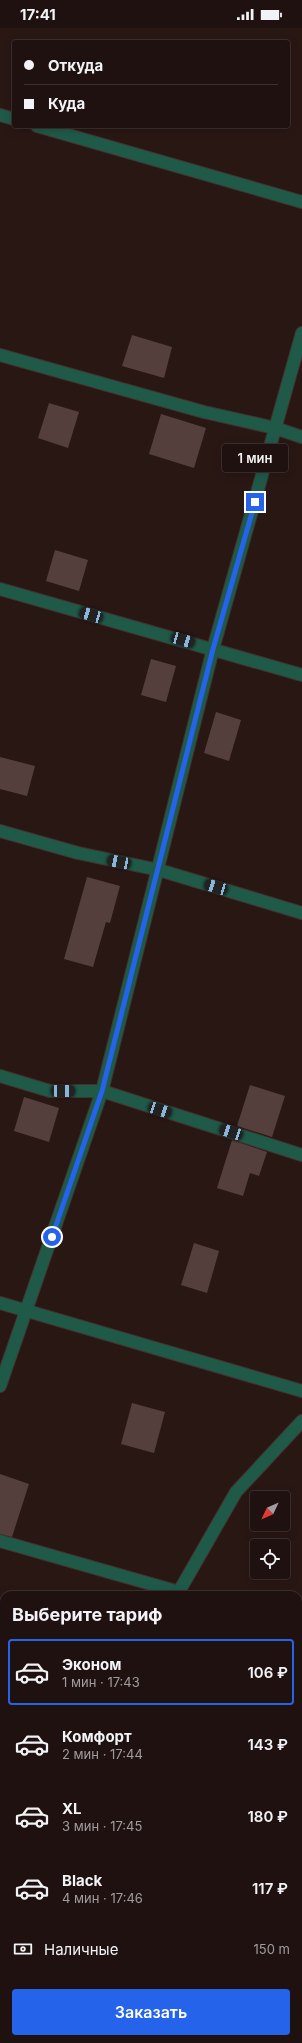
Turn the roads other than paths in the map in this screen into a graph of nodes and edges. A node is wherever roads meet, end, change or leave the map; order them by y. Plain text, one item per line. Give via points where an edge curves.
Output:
1 (0, 116) edge
2 (12, 119) edge
3 (44, 128) edge
4 (302, 202) edge
5 (302, 333) edge
6 (0, 355) edge
7 (275, 428) junction
8 (302, 437) edge
9 (0, 589) edge
10 (213, 649) junction
11 (302, 675) edge
12 (0, 831) edge
13 (159, 870) junction
14 (302, 913) edge
15 (0, 1076) edge
16 (102, 1091) junction
17 (302, 1155) edge
18 (0, 1303) edge
19 (27, 1310) junction
20 (0, 1386) edge
21 (302, 1391) edge
22 (302, 1421) edge
23 (0, 1541) edge
24 (168, 1591) edge
25 (180, 1591) edge

1 - 2 street
3 - 4 street
5 - 7 street
6 - 7 street via 204,412
7 - 8 street
7 - 10 street
9 - 10 street
10 - 11 street
10 - 13 street
12 - 13 street via 78,854
13 - 14 street
13 - 16 street
15 - 16 street via 50,1091
16 - 17 street
16 - 19 street
18 - 19 street
19 - 20 street
19 - 21 street
22 - 25 street via 236,1492
23 - 24 street

